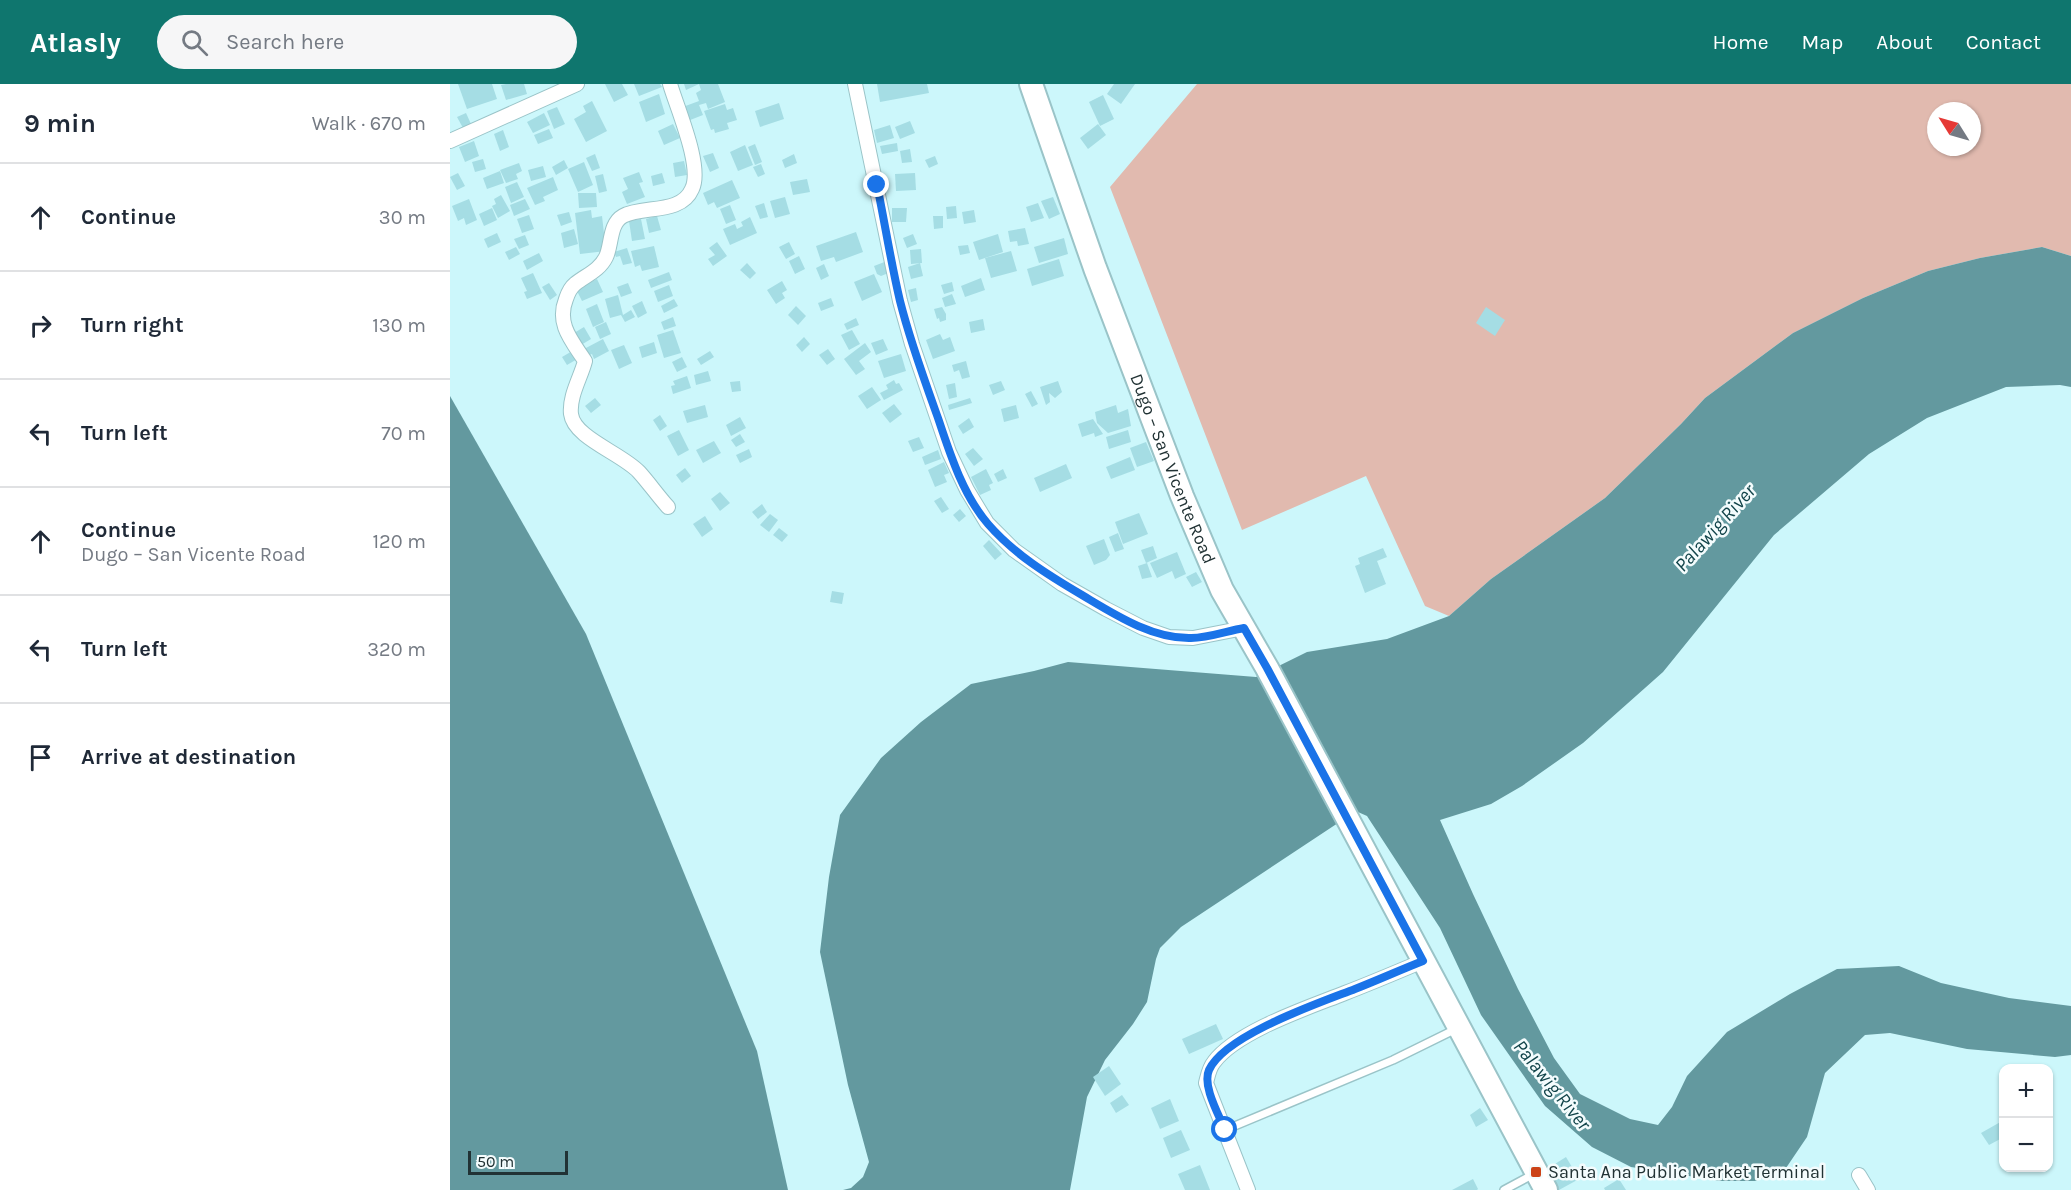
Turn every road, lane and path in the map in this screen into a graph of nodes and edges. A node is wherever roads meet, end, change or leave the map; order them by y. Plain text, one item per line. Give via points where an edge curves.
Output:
1 (577, 84) edge
2 (670, 84) edge
3 (855, 84) edge
4 (1031, 84) edge
5 (450, 141) edge
6 (668, 507) dead end
7 (1244, 628) junction
8 (1423, 961) junction
9 (1459, 1027) junction
10 (1225, 1130) junction
11 (1859, 1175) dead end
12 (1541, 1181) edge
13 (1248, 1190) edge
14 (1504, 1190) edge
15 (1868, 1190) edge

1 - 5 street
2 - 6 street via 692,155 696,175 692,190 677,204 630,212 620,218 606,257 569,291 562,316 564,329 585,361 572,398 571,414 576,429 639,471
3 - 7 street via 912,344 950,452 987,523 1014,550 1062,584 1143,628 1170,637 1193,638
4 - 7 main road, Dugo – San Vicente Road via 1095,268 1182,496 1222,590
7 - 8 main road, Dugo – San Vicente Road
8 - 9 main road, Dugo – San Vicente Road
8 - 10 street via 1299,1011 1233,1045 1216,1060 1206,1083
9 - 10 lane via 1393,1060
9 - 12 main road, Dugo – San Vicente Road
10 - 13 street
11 - 15 street
12 - 14 lane

